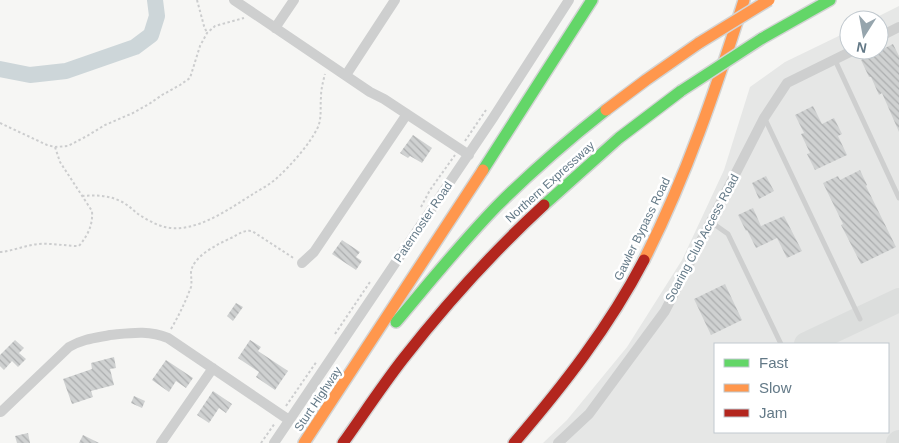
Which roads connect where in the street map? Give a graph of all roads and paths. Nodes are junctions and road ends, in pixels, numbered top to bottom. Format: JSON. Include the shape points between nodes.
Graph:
{"nodes":[{"id":1,"x":197,"y":0,"type":"edge"},
{"id":2,"x":234,"y":0,"type":"edge"},
{"id":3,"x":294,"y":0,"type":"edge"},
{"id":4,"x":395,"y":0,"type":"edge"},
{"id":5,"x":570,"y":0,"type":"edge"},
{"id":6,"x":592,"y":0,"type":"edge"},
{"id":7,"x":744,"y":0,"type":"edge"},
{"id":8,"x":768,"y":0,"type":"edge"},
{"id":9,"x":830,"y":0,"type":"edge"},
{"id":10,"x":252,"y":12,"type":"junction"},
{"id":11,"x":275,"y":28,"type":"junction"},
{"id":12,"x":207,"y":32,"type":"junction"},
{"id":13,"x":839,"y":58,"type":"edge"},
{"id":14,"x":835,"y":60,"type":"junction"},
{"id":15,"x":326,"y":74,"type":"dead end"},
{"id":16,"x":346,"y":75,"type":"junction"},
{"id":17,"x":487,"y":108,"type":"dead end"},
{"id":18,"x":407,"y":114,"type":"junction"},
{"id":19,"x":764,"y":118,"type":"junction"},
{"id":20,"x":0,"y":123,"type":"edge"},
{"id":21,"x":54,"y":147,"type":"junction"},
{"id":22,"x":459,"y":149,"type":"junction"},
{"id":23,"x":468,"y":155,"type":"junction"},
{"id":24,"x":82,"y":196,"type":"junction"},
{"id":25,"x":899,"y":198,"type":"edge"},
{"id":26,"x":419,"y":211,"type":"dead end"},
{"id":27,"x":712,"y":222,"type":"junction"},
{"id":28,"x":0,"y":252,"type":"edge"},
{"id":29,"x":302,"y":263,"type":"joint"},
{"id":30,"x":372,"y":279,"type":"dead end"},
{"id":31,"x":860,"y":319,"type":"dead end"},
{"id":32,"x":336,"y":333,"type":"dead end"},
{"id":33,"x":168,"y":338,"type":"junction"},
{"id":34,"x":781,"y":343,"type":"edge"},
{"id":35,"x":320,"y":358,"type":"dead end"},
{"id":36,"x":213,"y":368,"type":"junction"},
{"id":37,"x":354,"y":370,"type":"junction"},
{"id":38,"x":1,"y":412,"type":"edge"},
{"id":39,"x":285,"y":417,"type":"junction"},
{"id":40,"x":161,"y":443,"type":"edge"},
{"id":41,"x":261,"y":443,"type":"edge"},
{"id":42,"x":274,"y":443,"type":"edge"},
{"id":43,"x":304,"y":443,"type":"edge"},
{"id":44,"x":343,"y":443,"type":"edge"},
{"id":45,"x":514,"y":443,"type":"edge"},
{"id":46,"x":558,"y":443,"type":"edge"}],
"edges":[{"from":1,"to":12,"type":"path"},
{"from":2,"to":10,"type":"street"},
{"from":3,"to":11,"type":"street"},
{"from":4,"to":16,"type":"street"},
{"from":5,"to":23,"type":"street","name":"Paternoster Road"},
{"from":6,"to":37,"type":"highway"},
{"from":7,"to":45,"type":"highway","name":"Gawler Bypass Road","via":[[691,156],[641,266],[571,375]]},
{"from":8,"to":37,"type":"highway","name":"Northern Expressway","bridge":true,"via":[[662,68],[559,149],[454,253]]},
{"from":9,"to":44,"type":"highway","name":"Northern Expressway","bridge":true,"via":[[761,39],[681,91],[577,175],[462,287],[402,360]]},
{"from":10,"to":11,"type":"street"},
{"from":10,"to":12,"type":"path","via":[[245,18],[215,26]]},
{"from":11,"to":16,"type":"street"},
{"from":12,"to":21,"type":"path","via":[[190,78],[133,113],[68,146]]},
{"from":13,"to":14,"type":"street","name":"Soaring Club Access Road"},
{"from":14,"to":19,"type":"street","name":"Soaring Club Access Road","via":[[788,83]]},
{"from":14,"to":25,"type":"lane"},
{"from":15,"to":24,"type":"path","via":[[320,121],[299,155],[277,179],[205,222],[168,228],[139,214],[120,200],[108,196]]},
{"from":16,"to":18,"type":"street"},
{"from":17,"to":22,"type":"path"},
{"from":18,"to":22,"type":"street"},
{"from":18,"to":29,"type":"street","via":[[314,252]]},
{"from":19,"to":27,"type":"street","name":"Soaring Club Access Road"},
{"from":19,"to":31,"type":"lane"},
{"from":20,"to":21,"type":"path"},
{"from":21,"to":24,"type":"path"},
{"from":22,"to":23,"type":"street"},
{"from":22,"to":26,"type":"path"},
{"from":23,"to":39,"type":"street","name":"Paternoster Road"},
{"from":24,"to":28,"type":"path","via":[[92,211],[93,220],[79,246],[39,244]]},
{"from":27,"to":34,"type":"lane","via":[[728,234]]},
{"from":27,"to":46,"type":"street","name":"Soaring Club Access Road","via":[[664,311],[588,414]]},
{"from":29,"to":33,"type":"path","via":[[252,232],[239,233],[213,247],[193,266],[191,286]]},
{"from":30,"to":32,"type":"path"},
{"from":33,"to":36,"type":"street"},
{"from":33,"to":38,"type":"street","via":[[136,332],[79,342],[69,347]]},
{"from":35,"to":39,"type":"path"},
{"from":36,"to":39,"type":"street"},
{"from":36,"to":40,"type":"street"},
{"from":37,"to":43,"type":"highway","name":"Sturt Highway"},
{"from":39,"to":41,"type":"path"},
{"from":39,"to":42,"type":"street","name":"Paternoster Road"}]}
